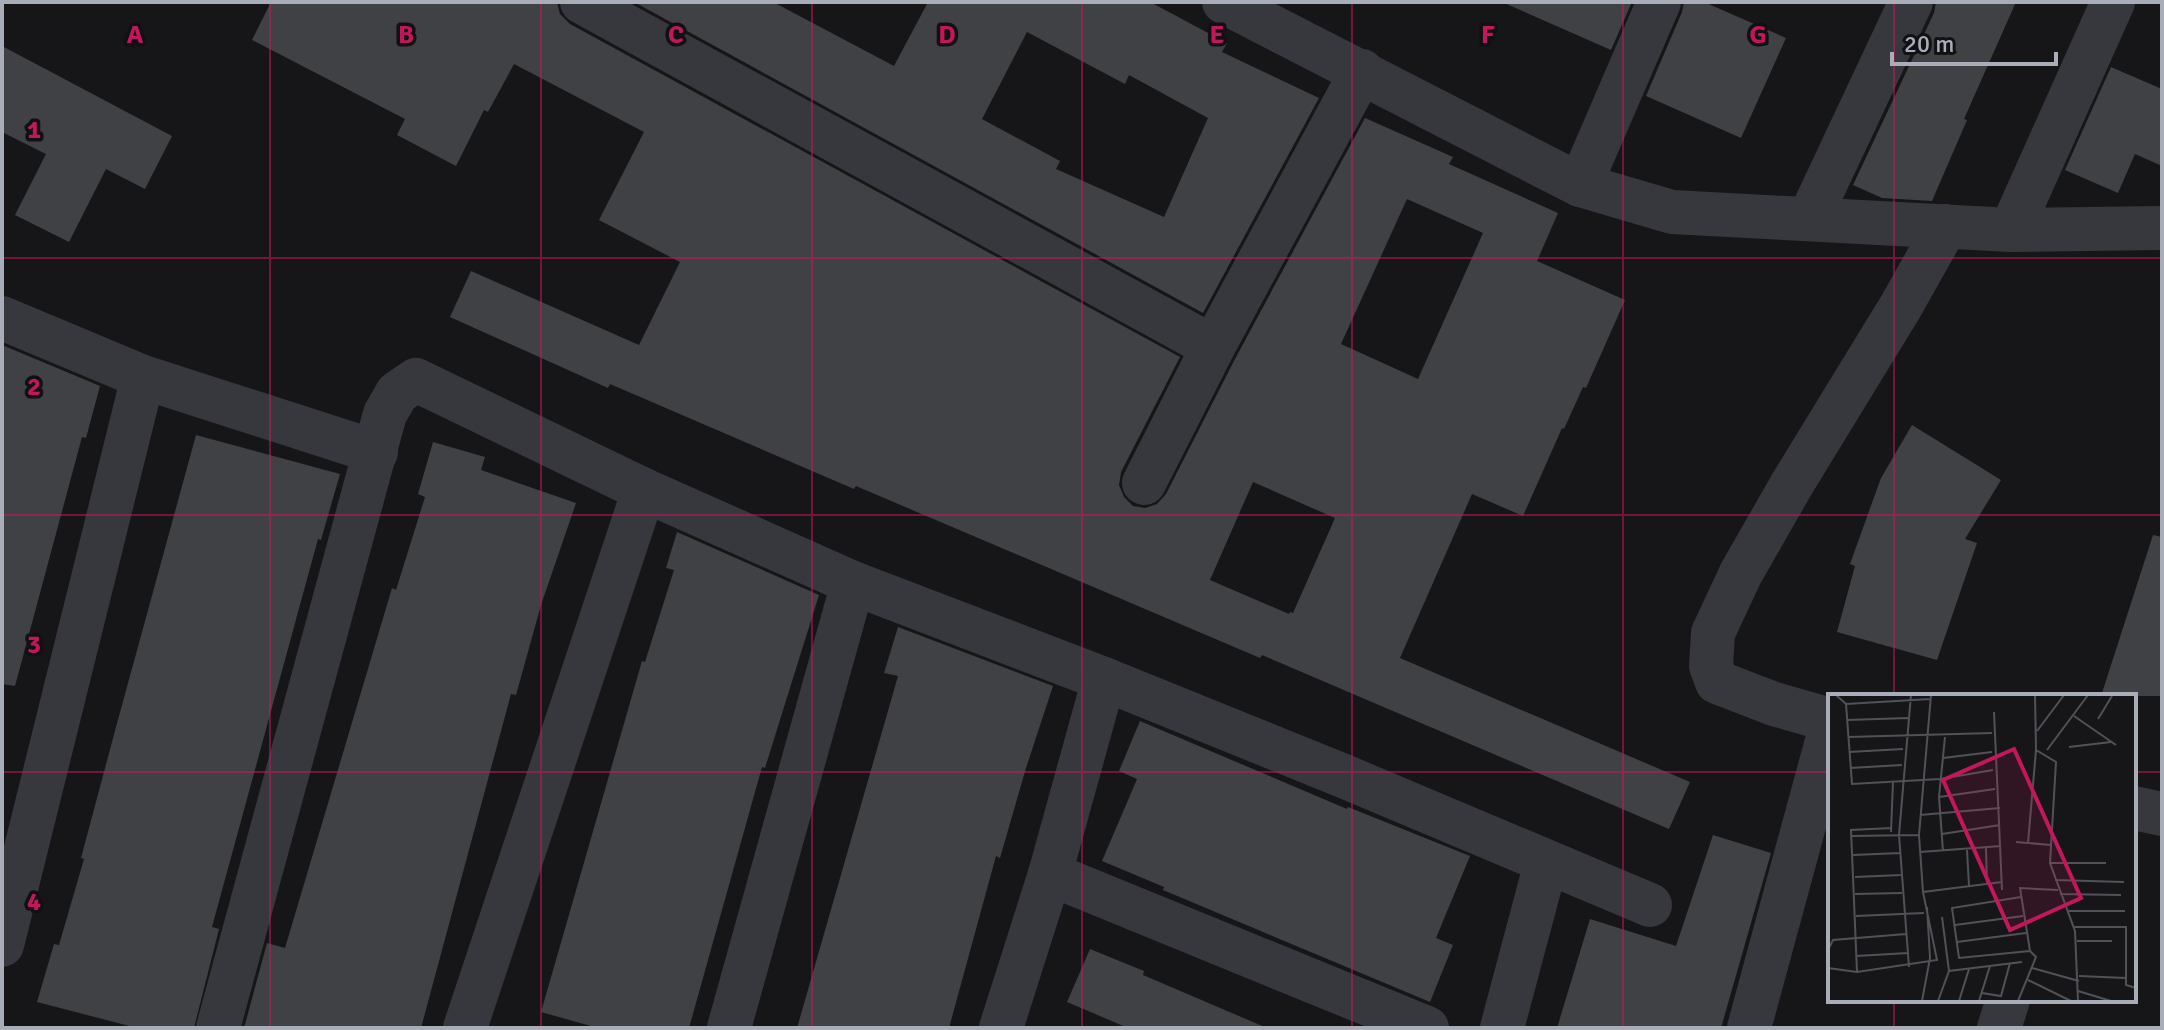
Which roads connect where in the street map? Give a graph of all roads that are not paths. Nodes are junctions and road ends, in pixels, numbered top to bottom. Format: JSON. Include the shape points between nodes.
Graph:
{"nodes":[{"id":1,"x":582,"y":2,"type":"edge"},
{"id":2,"x":1224,"y":2,"type":"edge"},
{"id":3,"x":1659,"y":2,"type":"edge"},
{"id":4,"x":1911,"y":2,"type":"edge"},
{"id":5,"x":2113,"y":2,"type":"edge"},
{"id":6,"x":1362,"y":71,"type":"junction"},
{"id":7,"x":1580,"y":185,"type":"junction"},
{"id":8,"x":1809,"y":219,"type":"junction"},
{"id":9,"x":1946,"y":226,"type":"junction"},
{"id":10,"x":2162,"y":228,"type":"edge"},
{"id":11,"x":2011,"y":230,"type":"junction"},
{"id":12,"x":2,"y":318,"type":"edge"},
{"id":13,"x":1213,"y":347,"type":"junction"},
{"id":14,"x":143,"y":377,"type":"junction"},
{"id":15,"x":376,"y":452,"type":"junction"},
{"id":16,"x":1144,"y":483,"type":"dead end"},
{"id":17,"x":644,"y":490,"type":"junction"},
{"id":18,"x":853,"y":583,"type":"junction"},
{"id":19,"x":1104,"y":679,"type":"junction"},
{"id":20,"x":1828,"y":719,"type":"edge"},
{"id":21,"x":1828,"y":737,"type":"edge"},
{"id":22,"x":2136,"y":808,"type":"edge"},
{"id":23,"x":2162,"y":814,"type":"edge"},
{"id":24,"x":1546,"y":863,"type":"junction"},
{"id":25,"x":1050,"y":874,"type":"junction"},
{"id":26,"x":1650,"y":905,"type":"dead end"},
{"id":27,"x":2,"y":945,"type":"edge"},
{"id":28,"x":2007,"y":1002,"type":"edge"},
{"id":29,"x":218,"y":1028,"type":"edge"},
{"id":30,"x":465,"y":1028,"type":"edge"},
{"id":31,"x":729,"y":1028,"type":"edge"},
{"id":32,"x":1001,"y":1028,"type":"edge"},
{"id":33,"x":1427,"y":1028,"type":"edge"},
{"id":34,"x":1502,"y":1028,"type":"edge"},
{"id":35,"x":1749,"y":1028,"type":"edge"},
{"id":36,"x":1999,"y":1028,"type":"edge"}],
"edges":[{"from":1,"to":13,"type":"street"},
{"from":2,"to":6,"type":"street"},
{"from":3,"to":7,"type":"street"},
{"from":4,"to":8,"type":"street"},
{"from":5,"to":11,"type":"street"},
{"from":6,"to":7,"type":"street"},
{"from":6,"to":13,"type":"street"},
{"from":7,"to":8,"type":"street","via":[[1672,212]]},
{"from":8,"to":9,"type":"street"},
{"from":9,"to":11,"type":"street"},
{"from":9,"to":20,"type":"street","via":[[1741,573],[1713,633],[1711,666],[1717,682]]},
{"from":10,"to":11,"type":"street"},
{"from":12,"to":14,"type":"street"},
{"from":13,"to":16,"type":"street"},
{"from":14,"to":15,"type":"street"},
{"from":14,"to":27,"type":"street"},
{"from":15,"to":17,"type":"street","via":[[385,414],[397,393],[416,380]]},
{"from":15,"to":29,"type":"street"},
{"from":17,"to":18,"type":"street"},
{"from":17,"to":30,"type":"street"},
{"from":18,"to":19,"type":"street"},
{"from":18,"to":31,"type":"street"},
{"from":19,"to":24,"type":"street"},
{"from":19,"to":25,"type":"street"},
{"from":21,"to":35,"type":"street"},
{"from":22,"to":23,"type":"street"},
{"from":24,"to":26,"type":"street"},
{"from":24,"to":34,"type":"street"},
{"from":25,"to":32,"type":"street"},
{"from":25,"to":33,"type":"street"},
{"from":28,"to":36,"type":"street"}]}
